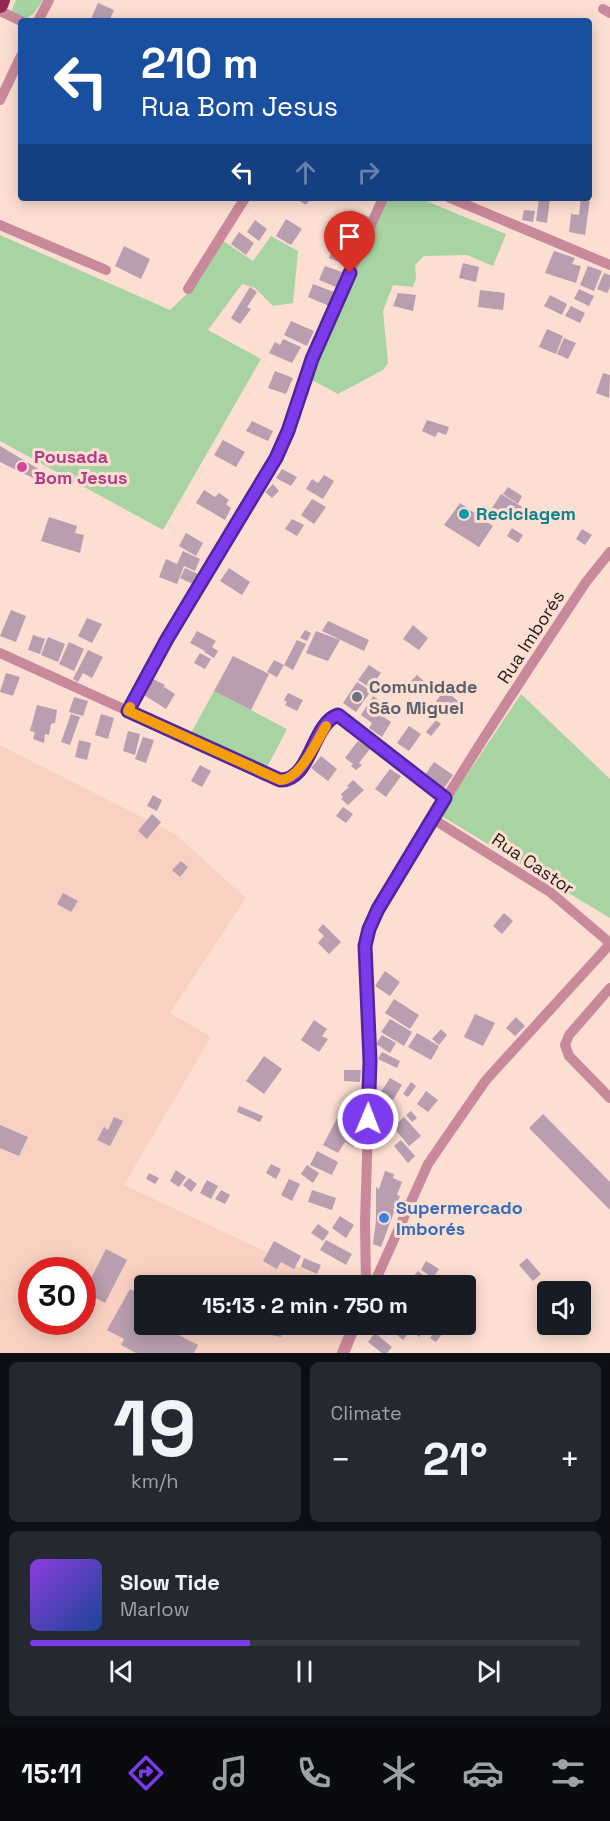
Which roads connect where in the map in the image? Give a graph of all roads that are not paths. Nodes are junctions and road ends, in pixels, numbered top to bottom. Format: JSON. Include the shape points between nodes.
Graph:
{"nodes":[{"id":1,"x":2,"y":0,"type":"edge"},
{"id":2,"x":48,"y":0,"type":"edge"},
{"id":3,"x":0,"y":5,"type":"edge"},
{"id":4,"x":0,"y":11,"type":"edge"},
{"id":5,"x":39,"y":18,"type":"edge"},
{"id":6,"x":18,"y":20,"type":"edge"},
{"id":7,"x":18,"y":62,"type":"edge"},
{"id":8,"x":0,"y":100,"type":"edge"},
{"id":9,"x":243,"y":201,"type":"edge"},
{"id":10,"x":382,"y":201,"type":"edge"},
{"id":11,"x":457,"y":201,"type":"edge"},
{"id":12,"x":0,"y":225,"type":"edge"},
{"id":13,"x":610,"y":265,"type":"edge"},
{"id":14,"x":105,"y":270,"type":"dead end"},
{"id":15,"x":188,"y":289,"type":"dead end"},
{"id":16,"x":610,"y":552,"type":"edge"},
{"id":17,"x":0,"y":653,"type":"edge"},
{"id":18,"x":128,"y":711,"type":"junction"},
{"id":19,"x":445,"y":798,"type":"junction"},
{"id":20,"x":433,"y":819,"type":"junction"},
{"id":21,"x":610,"y":943,"type":"edge"},
{"id":22,"x":610,"y":988,"type":"edge"},
{"id":23,"x":610,"y":1098,"type":"edge"},
{"id":24,"x":366,"y":1275,"type":"edge"},
{"id":25,"x":378,"y":1275,"type":"edge"},
{"id":26,"x":351,"y":1335,"type":"edge"},
{"id":27,"x":343,"y":1353,"type":"edge"}],
"edges":[{"from":1,"to":3,"type":"highway"},
{"from":2,"to":5,"type":"street"},
{"from":4,"to":6,"type":"street"},
{"from":7,"to":8,"type":"street"},
{"from":9,"to":15,"type":"street"},
{"from":10,"to":18,"type":"street","via":[[322,335],[276,458]]},
{"from":11,"to":13,"type":"street"},
{"from":12,"to":14,"type":"street"},
{"from":16,"to":19,"type":"street","name":"Rua Imborés","via":[[586,582]]},
{"from":17,"to":18,"type":"street"},
{"from":18,"to":19,"type":"street","via":[[280,780],[298,771],[328,722],[338,715]]},
{"from":19,"to":20,"type":"street","name":"Rua Imborés"},
{"from":20,"to":21,"type":"street","name":"Rua Castor","via":[[550,892]]},
{"from":20,"to":24,"type":"street","name":"Rua Imborés","via":[[378,909],[365,946],[370,1061]]},
{"from":21,"to":25,"type":"street","via":[[486,1080],[428,1164]]},
{"from":22,"to":23,"type":"street","via":[[566,1041],[569,1056]]},
{"from":26,"to":27,"type":"street"}]}
